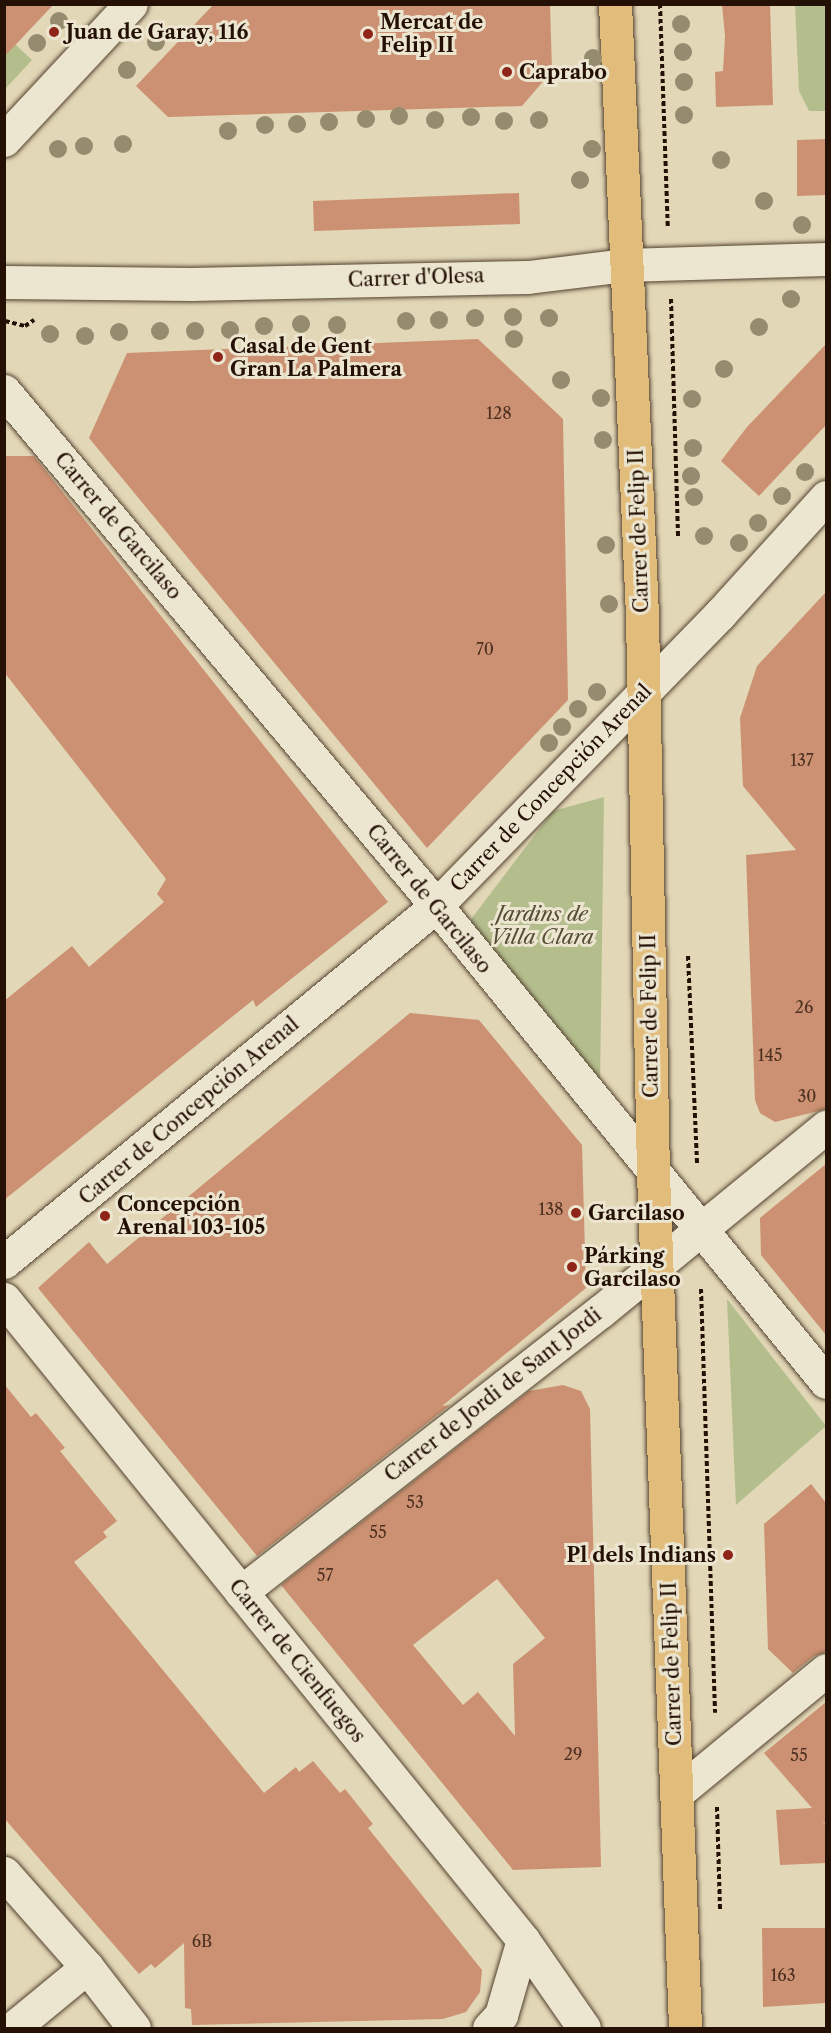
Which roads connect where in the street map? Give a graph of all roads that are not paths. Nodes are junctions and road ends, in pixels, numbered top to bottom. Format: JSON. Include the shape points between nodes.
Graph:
{"nodes":[{"id":1,"x":131,"y":4,"type":"edge"},
{"id":2,"x":615,"y":4,"type":"edge"},
{"id":3,"x":4,"y":140,"type":"edge"},
{"id":4,"x":826,"y":258,"type":"edge"},
{"id":5,"x":624,"y":265,"type":"junction"},
{"id":6,"x":4,"y":282,"type":"edge"},
{"id":7,"x":4,"y":391,"type":"edge"},
{"id":8,"x":826,"y":497,"type":"edge"},
{"id":9,"x":643,"y":693,"type":"junction"},
{"id":10,"x":436,"y":906,"type":"junction"},
{"id":11,"x":826,"y":1127,"type":"edge"},
{"id":12,"x":653,"y":1174,"type":"junction"},
{"id":13,"x":699,"y":1230,"type":"junction"},
{"id":14,"x":4,"y":1262,"type":"edge"},
{"id":15,"x":656,"y":1266,"type":"junction"},
{"id":16,"x":4,"y":1299,"type":"edge"},
{"id":17,"x":826,"y":1382,"type":"edge"},
{"id":18,"x":242,"y":1592,"type":"junction"},
{"id":19,"x":826,"y":1671,"type":"edge"},
{"id":20,"x":677,"y":1793,"type":"junction"},
{"id":21,"x":8,"y":1883,"type":"edge"},
{"id":22,"x":523,"y":1940,"type":"junction"},
{"id":23,"x":87,"y":1967,"type":"junction"},
{"id":24,"x":13,"y":2028,"type":"edge"},
{"id":25,"x":134,"y":2028,"type":"edge"},
{"id":26,"x":489,"y":2028,"type":"edge"},
{"id":27,"x":584,"y":2028,"type":"edge"},
{"id":28,"x":686,"y":2028,"type":"edge"}],
"edges":[{"from":1,"to":3,"type":"street"},
{"from":2,"to":5,"type":"main road","name":"Carrer de Felip II"},
{"from":4,"to":5,"type":"street","name":"Carrer d'Olesa"},
{"from":5,"to":6,"type":"street","name":"Carrer d'Olesa","via":[[528,277],[191,284]]},
{"from":5,"to":9,"type":"main road","name":"Carrer de Felip II","via":[[631,332]]},
{"from":7,"to":10,"type":"street","name":"Carrer de Garcilaso"},
{"from":8,"to":9,"type":"street","name":"Carrer de Concepción Arenal"},
{"from":9,"to":10,"type":"street","name":"Carrer de Concepción Arenal"},
{"from":9,"to":12,"type":"main road","name":"Carrer de Felip II"},
{"from":10,"to":12,"type":"street","name":"Carrer de Garcilaso"},
{"from":10,"to":14,"type":"street","name":"Carrer de Concepción Arenal"},
{"from":11,"to":13,"type":"street","name":"Carrer de Jordi de Sant Jordi"},
{"from":12,"to":13,"type":"street","name":"Carrer de Garcilaso"},
{"from":12,"to":15,"type":"main road","name":"Carrer de Felip II"},
{"from":13,"to":15,"type":"street","name":"Carrer de Jordi de Sant Jordi"},
{"from":13,"to":17,"type":"street","name":"Carrer de Garcilaso"},
{"from":15,"to":18,"type":"street","name":"Carrer de Jordi de Sant Jordi"},
{"from":15,"to":20,"type":"main road","name":"Carrer de Felip II"},
{"from":16,"to":18,"type":"street","name":"Carrer de Cienfuegos"},
{"from":18,"to":22,"type":"street","name":"Carrer de Cienfuegos"},
{"from":19,"to":20,"type":"street"},
{"from":20,"to":28,"type":"main road","name":"Carrer de Felip II"},
{"from":21,"to":23,"type":"street"},
{"from":22,"to":26,"type":"street","via":[[501,2015]]},
{"from":22,"to":27,"type":"street","name":"Carrer de Cienfuegos"},
{"from":23,"to":24,"type":"street"},
{"from":23,"to":25,"type":"street"}]}
